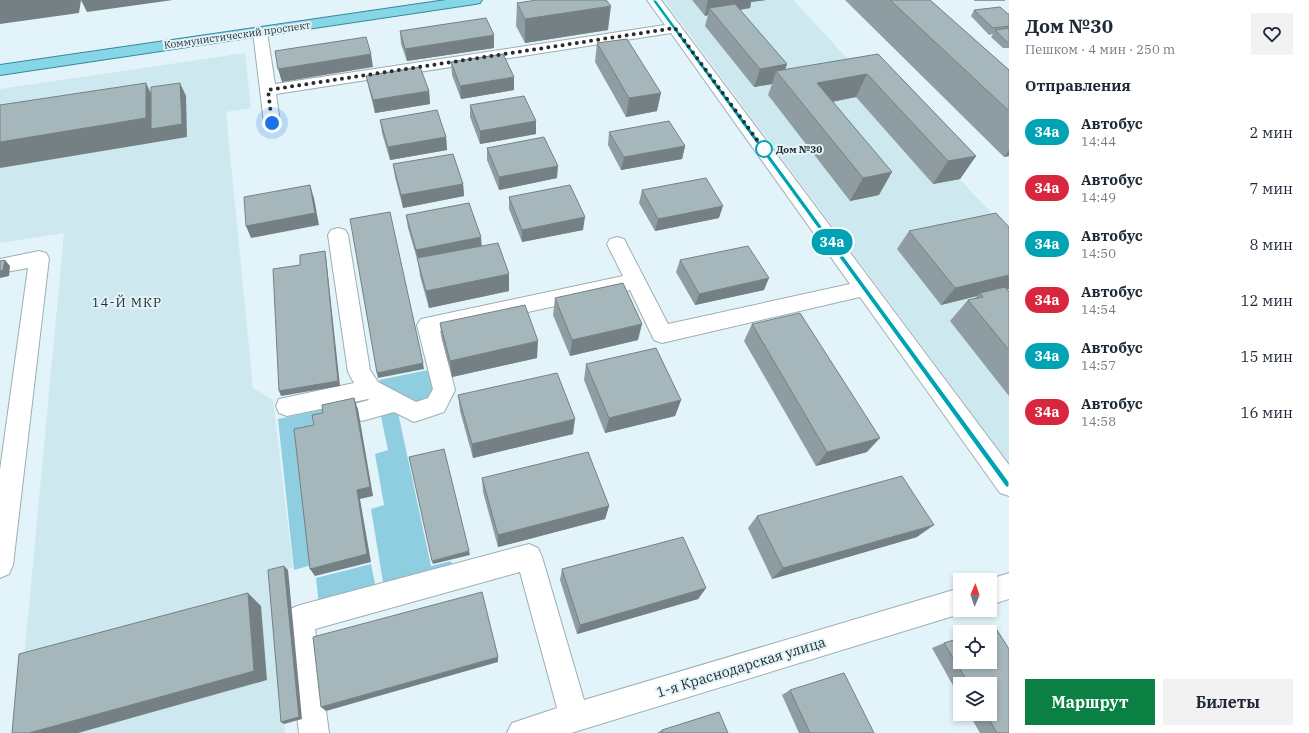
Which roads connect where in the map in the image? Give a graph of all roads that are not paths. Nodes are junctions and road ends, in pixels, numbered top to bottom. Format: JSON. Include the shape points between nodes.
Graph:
{"nodes":[{"id":1,"x":475,"y":0,"type":"edge"},
{"id":2,"x":654,"y":0,"type":"edge"},
{"id":3,"x":675,"y":28,"type":"junction"},
{"id":4,"x":260,"y":32,"type":"junction"},
{"id":5,"x":0,"y":70,"type":"edge"},
{"id":6,"x":268,"y":90,"type":"junction"},
{"id":7,"x":272,"y":123,"type":"dead end"},
{"id":8,"x":338,"y":235,"type":"dead end"},
{"id":9,"x":617,"y":244,"type":"dead end"},
{"id":10,"x":0,"y":266,"type":"edge"},
{"id":11,"x":636,"y":281,"type":"junction"},
{"id":12,"x":866,"y":288,"type":"junction"},
{"id":13,"x":370,"y":389,"type":"junction"},
{"id":14,"x":392,"y":400,"type":"junction"},
{"id":15,"x":287,"y":406,"type":"dead end"},
{"id":16,"x":362,"y":411,"type":"dead end"},
{"id":17,"x":8,"y":436,"type":"edge"},
{"id":18,"x":1009,"y":484,"type":"edge"},
{"id":19,"x":1,"y":557,"type":"edge"},
{"id":20,"x":1009,"y":586,"type":"edge"},
{"id":21,"x":997,"y":590,"type":"edge"},
{"id":22,"x":953,"y":603,"type":"edge"},
{"id":23,"x":574,"y":717,"type":"junction"},
{"id":24,"x":314,"y":733,"type":"edge"},
{"id":25,"x":522,"y":733,"type":"edge"}],
"edges":[{"from":1,"to":4,"type":"main road","name":"Коммунистический проспект"},
{"from":2,"to":3,"type":"street"},
{"from":3,"to":6,"type":"street"},
{"from":3,"to":12,"type":"street"},
{"from":4,"to":5,"type":"main road","name":"Коммунистический проспект"},
{"from":4,"to":6,"type":"street"},
{"from":6,"to":7,"type":"street"},
{"from":8,"to":13,"type":"street","via":[[359,372]]},
{"from":9,"to":11,"type":"street"},
{"from":10,"to":17,"type":"street","via":[[39,258]]},
{"from":11,"to":12,"type":"street","via":[[662,334]]},
{"from":11,"to":14,"type":"street","via":[[428,325],[444,390],[436,405],[414,412]]},
{"from":12,"to":18,"type":"street"},
{"from":13,"to":14,"type":"street"},
{"from":13,"to":15,"type":"street"},
{"from":14,"to":16,"type":"street","via":[[386,406]]},
{"from":17,"to":19,"type":"street"},
{"from":20,"to":21,"type":"street"},
{"from":22,"to":23,"type":"street","name":"1-я Краснодарская улица"},
{"from":23,"to":24,"type":"street","via":[[529,557],[300,619]]},
{"from":23,"to":25,"type":"street","name":"1-я Краснодарская улица"}]}
